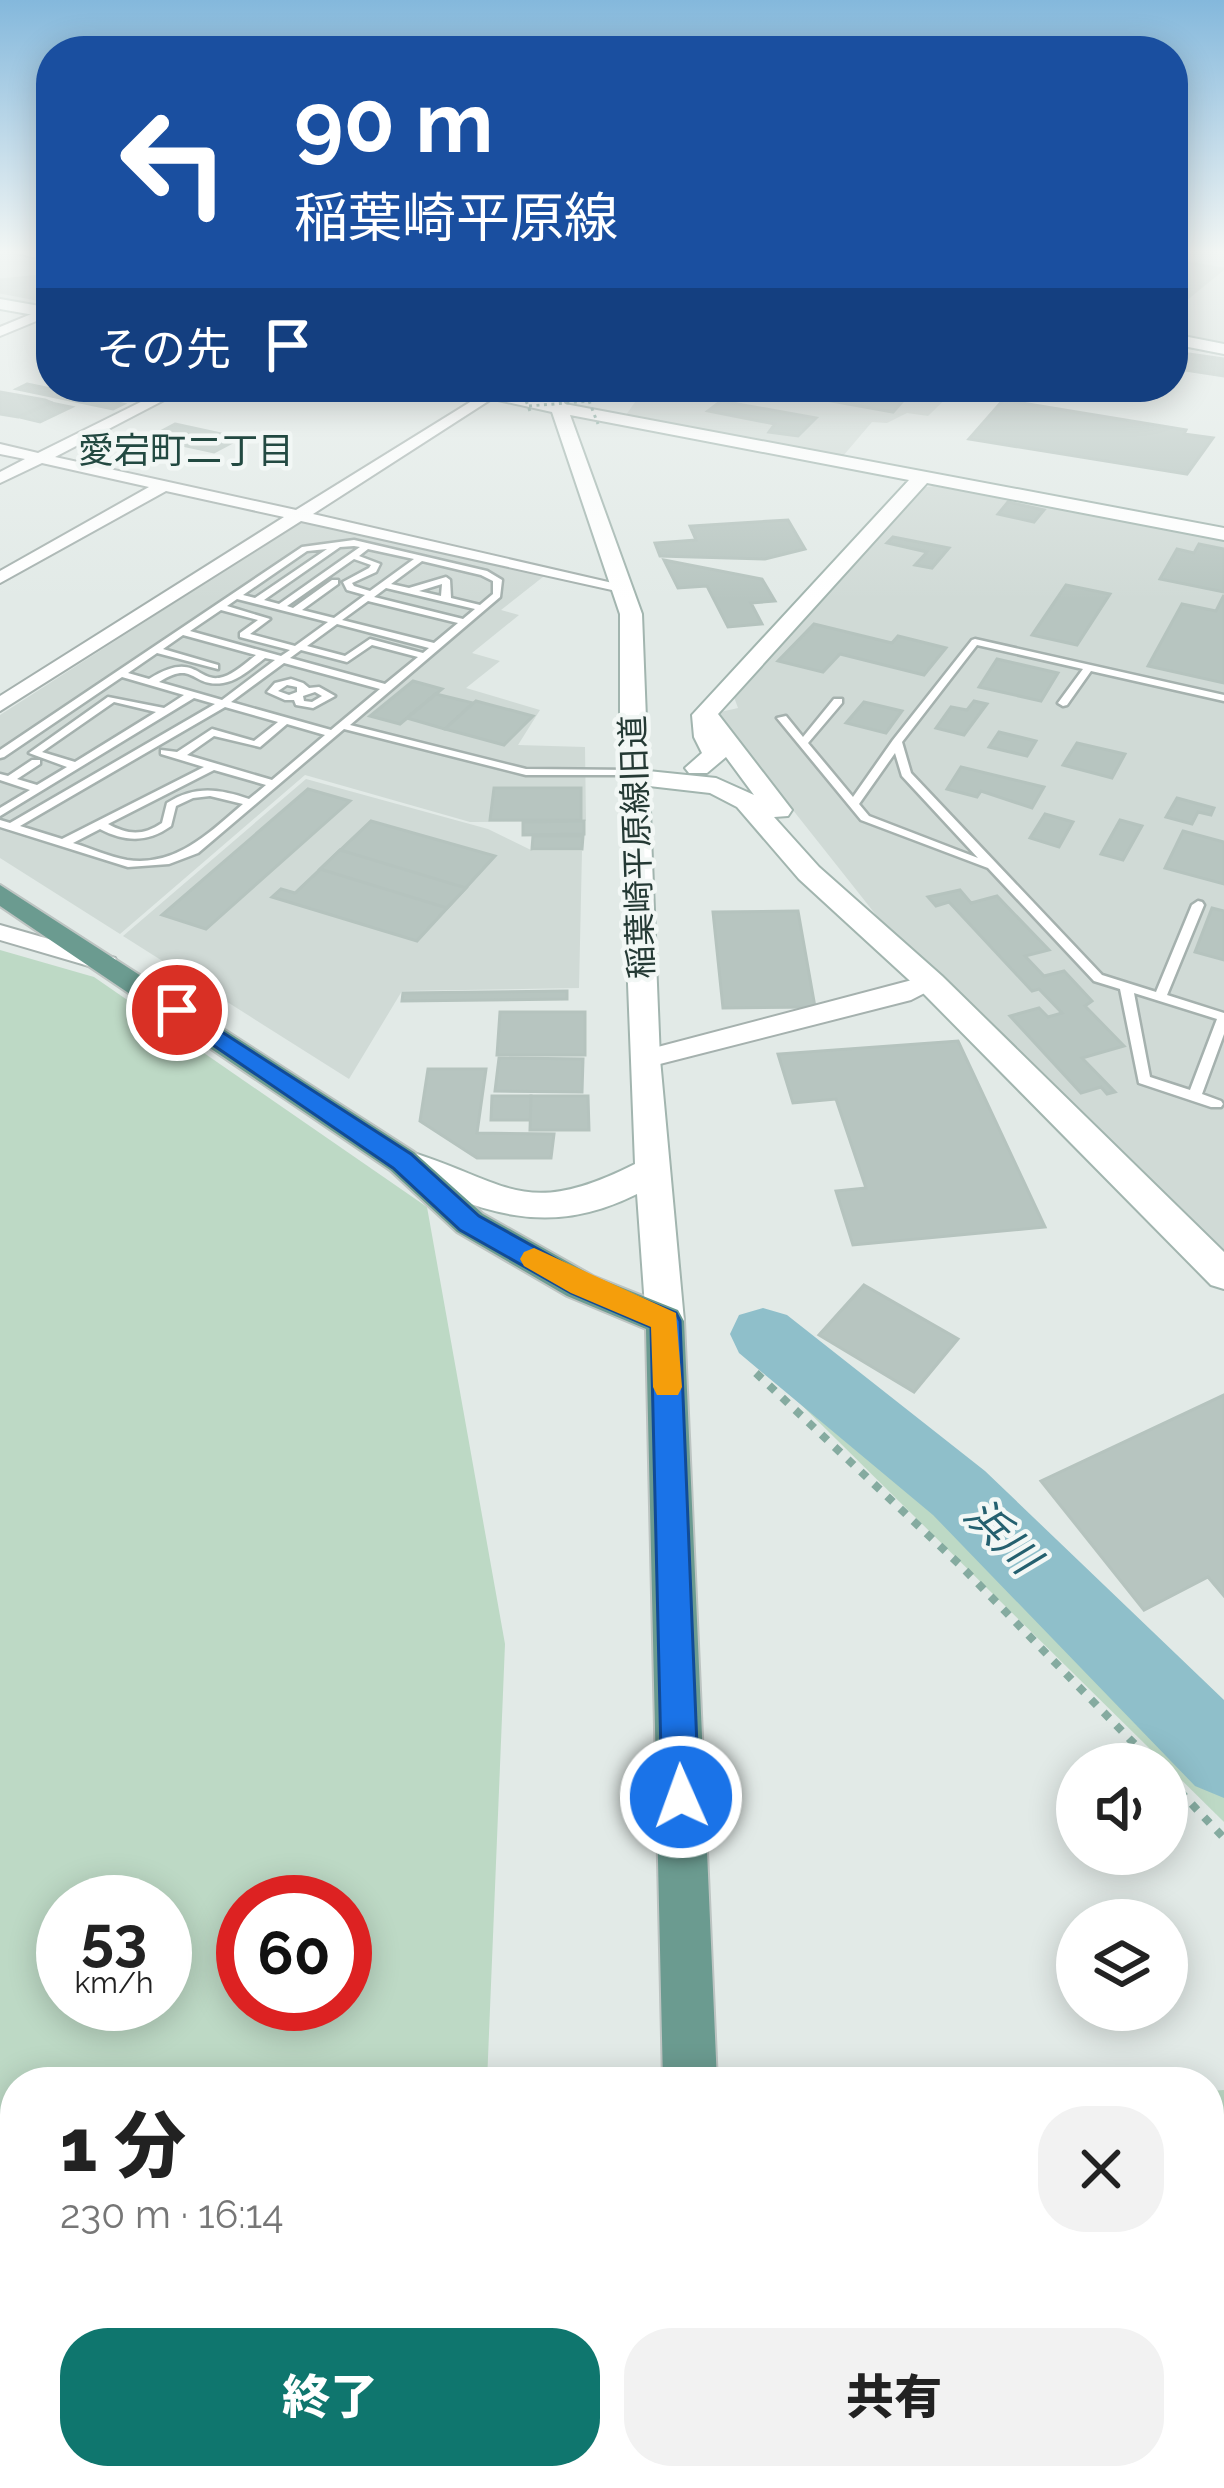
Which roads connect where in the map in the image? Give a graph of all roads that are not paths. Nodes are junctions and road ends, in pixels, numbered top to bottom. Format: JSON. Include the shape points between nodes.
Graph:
{"nodes":[{"id":1,"x":152,"y":402,"type":"edge"},
{"id":2,"x":477,"y":402,"type":"edge"},
{"id":3,"x":546,"y":402,"type":"edge"},
{"id":4,"x":555,"y":402,"type":"edge"},
{"id":5,"x":0,"y":449,"type":"edge"},
{"id":6,"x":38,"y":458,"type":"junction"},
{"id":7,"x":0,"y":478,"type":"edge"},
{"id":8,"x":922,"y":478,"type":"junction"},
{"id":9,"x":163,"y":486,"type":"junction"},
{"id":10,"x":298,"y":516,"type":"junction"},
{"id":11,"x":1224,"y":534,"type":"edge"},
{"id":12,"x":341,"y":542,"type":"junction"},
{"id":13,"x":367,"y":546,"type":"junction"},
{"id":14,"x":352,"y":556,"type":"junction"},
{"id":15,"x":421,"y":558,"type":"junction"},
{"id":16,"x":0,"y":578,"type":"edge"},
{"id":17,"x":335,"y":582,"type":"dead end"},
{"id":18,"x":384,"y":585,"type":"junction"},
{"id":19,"x":621,"y":586,"type":"junction"},
{"id":20,"x":409,"y":591,"type":"junction"},
{"id":21,"x":318,"y":594,"type":"junction"},
{"id":22,"x":237,"y":596,"type":"junction"},
{"id":23,"x":369,"y":596,"type":"junction"},
{"id":24,"x":332,"y":598,"type":"dead end"},
{"id":25,"x":446,"y":600,"type":"junction"},
{"id":26,"x":257,"y":601,"type":"junction"},
{"id":27,"x":220,"y":607,"type":"junction"},
{"id":28,"x":280,"y":607,"type":"junction"},
{"id":29,"x":482,"y":608,"type":"junction"},
{"id":30,"x":412,"y":609,"type":"junction"},
{"id":31,"x":294,"y":611,"type":"junction"},
{"id":32,"x":335,"y":622,"type":"junction"},
{"id":33,"x":396,"y":622,"type":"dead end"},
{"id":34,"x":466,"y":622,"type":"junction"},
{"id":35,"x":182,"y":632,"type":"junction"},
{"id":36,"x":437,"y":647,"type":"junction"},
{"id":37,"x":299,"y":648,"type":"junction"},
{"id":38,"x":156,"y":650,"type":"junction"},
{"id":39,"x":203,"y":650,"type":"dead end"},
{"id":40,"x":263,"y":655,"type":"junction"},
{"id":41,"x":425,"y":656,"type":"junction"},
{"id":42,"x":190,"y":659,"type":"junction"},
{"id":43,"x":282,"y":660,"type":"junction"},
{"id":44,"x":215,"y":667,"type":"dead end"},
{"id":45,"x":1089,"y":668,"type":"junction"},
{"id":46,"x":121,"y":674,"type":"junction"},
{"id":47,"x":152,"y":683,"type":"junction"},
{"id":48,"x":388,"y":688,"type":"junction"},
{"id":49,"x":191,"y":695,"type":"junction"},
{"id":50,"x":1224,"y":698,"type":"edge"},
{"id":51,"x":130,"y":700,"type":"junction"},
{"id":52,"x":838,"y":700,"type":"dead end"},
{"id":53,"x":2,"y":701,"type":"edge"},
{"id":54,"x":1063,"y":703,"type":"dead end"},
{"id":55,"x":222,"y":704,"type":"junction"},
{"id":56,"x":165,"y":711,"type":"junction"},
{"id":57,"x":361,"y":711,"type":"junction"},
{"id":58,"x":708,"y":711,"type":"junction"},
{"id":59,"x":256,"y":714,"type":"junction"},
{"id":60,"x":782,"y":718,"type":"dead end"},
{"id":61,"x":285,"y":721,"type":"junction"},
{"id":62,"x":338,"y":730,"type":"junction"},
{"id":63,"x":804,"y":742,"type":"junction"},
{"id":64,"x":897,"y":742,"type":"junction"},
{"id":65,"x":165,"y":752,"type":"dead end"},
{"id":66,"x":2,"y":754,"type":"edge"},
{"id":67,"x":179,"y":756,"type":"junction"},
{"id":68,"x":35,"y":762,"type":"junction"},
{"id":69,"x":213,"y":766,"type":"junction"},
{"id":70,"x":698,"y":768,"type":"junction"},
{"id":71,"x":70,"y":769,"type":"junction"},
{"id":72,"x":633,"y":775,"type":"junction"},
{"id":73,"x":4,"y":779,"type":"edge"},
{"id":74,"x":274,"y":784,"type":"junction"},
{"id":75,"x":38,"y":789,"type":"junction"},
{"id":76,"x":763,"y":789,"type":"junction"},
{"id":77,"x":251,"y":803,"type":"junction"},
{"id":78,"x":854,"y":804,"type":"junction"},
{"id":79,"x":0,"y":813,"type":"edge"},
{"id":80,"x":100,"y":824,"type":"junction"},
{"id":81,"x":5,"y":825,"type":"edge"},
{"id":82,"x":63,"y":843,"type":"junction"},
{"id":83,"x":994,"y":868,"type":"junction"},
{"id":84,"x":0,"y":893,"type":"edge"},
{"id":85,"x":845,"y":905,"type":"junction"},
{"id":86,"x":1198,"y":905,"type":"dead end"},
{"id":87,"x":0,"y":932,"type":"edge"},
{"id":88,"x":106,"y":963,"type":"junction"},
{"id":89,"x":932,"y":982,"type":"junction"},
{"id":90,"x":1126,"y":987,"type":"junction"},
{"id":91,"x":1160,"y":998,"type":"junction"},
{"id":92,"x":1224,"y":1017,"type":"edge"},
{"id":93,"x":644,"y":1059,"type":"junction"},
{"id":94,"x":1194,"y":1097,"type":"junction"},
{"id":95,"x":1216,"y":1104,"type":"dead end"},
{"id":96,"x":402,"y":1161,"type":"junction"},
{"id":97,"x":654,"y":1170,"type":"junction"},
{"id":98,"x":1224,"y":1275,"type":"edge"},
{"id":99,"x":665,"y":1321,"type":"junction"},
{"id":100,"x":690,"y":2067,"type":"edge"}],
"edges":[{"from":1,"to":6,"type":"street"},
{"from":2,"to":10,"type":"street"},
{"from":3,"to":19,"type":"street","name":"稲葉崎平原線旧道"},
{"from":4,"to":8,"type":"street"},
{"from":5,"to":6,"type":"street"},
{"from":6,"to":7,"type":"street"},
{"from":6,"to":9,"type":"street"},
{"from":8,"to":11,"type":"street"},
{"from":8,"to":58,"type":"street"},
{"from":9,"to":10,"type":"street"},
{"from":9,"to":16,"type":"street"},
{"from":10,"to":19,"type":"street"},
{"from":10,"to":53,"type":"street"},
{"from":12,"to":13,"type":"lane"},
{"from":12,"to":22,"type":"lane","via":[[305,549]]},
{"from":12,"to":26,"type":"lane"},
{"from":13,"to":14,"type":"lane"},
{"from":13,"to":15,"type":"lane"},
{"from":14,"to":23,"type":"lane","via":[[376,564],[347,582]]},
{"from":14,"to":28,"type":"lane"},
{"from":15,"to":18,"type":"lane"},
{"from":15,"to":29,"type":"lane","via":[[497,580],[497,595]]},
{"from":17,"to":21,"type":"lane"},
{"from":18,"to":20,"type":"lane"},
{"from":18,"to":23,"type":"lane"},
{"from":19,"to":72,"type":"street","name":"稲葉崎平原線旧道","via":[[631,614]]},
{"from":20,"to":25,"type":"lane"},
{"from":20,"to":25,"type":"lane","via":[[446,580]]},
{"from":21,"to":24,"type":"lane"},
{"from":21,"to":31,"type":"lane"},
{"from":22,"to":26,"type":"lane"},
{"from":22,"to":27,"type":"lane"},
{"from":23,"to":30,"type":"lane"},
{"from":23,"to":32,"type":"lane"},
{"from":25,"to":29,"type":"lane"},
{"from":26,"to":28,"type":"lane"},
{"from":27,"to":35,"type":"lane"},
{"from":27,"to":37,"type":"lane","via":[[265,619],[243,635]]},
{"from":28,"to":31,"type":"lane"},
{"from":29,"to":34,"type":"lane"},
{"from":30,"to":33,"type":"lane"},
{"from":30,"to":34,"type":"lane"},
{"from":31,"to":32,"type":"lane"},
{"from":32,"to":36,"type":"lane"},
{"from":32,"to":37,"type":"lane"},
{"from":34,"to":36,"type":"lane"},
{"from":35,"to":38,"type":"lane"},
{"from":35,"to":40,"type":"lane"},
{"from":36,"to":41,"type":"lane"},
{"from":37,"to":41,"type":"lane","via":[[347,659],[370,642]]},
{"from":37,"to":43,"type":"lane"},
{"from":38,"to":42,"type":"lane"},
{"from":38,"to":46,"type":"lane"},
{"from":39,"to":42,"type":"lane"},
{"from":40,"to":43,"type":"lane"},
{"from":40,"to":47,"type":"lane","via":[[227,680],[209,681],[183,667]]},
{"from":41,"to":48,"type":"lane"},
{"from":42,"to":44,"type":"lane"},
{"from":43,"to":48,"type":"lane"},
{"from":43,"to":55,"type":"lane"},
{"from":45,"to":50,"type":"lane"},
{"from":45,"to":54,"type":"lane"},
{"from":45,"to":64,"type":"lane","via":[[976,642]]},
{"from":46,"to":47,"type":"lane"},
{"from":46,"to":66,"type":"lane"},
{"from":47,"to":49,"type":"lane"},
{"from":47,"to":51,"type":"lane"},
{"from":48,"to":57,"type":"lane"},
{"from":49,"to":55,"type":"lane"},
{"from":49,"to":56,"type":"lane"},
{"from":51,"to":56,"type":"lane"},
{"from":51,"to":71,"type":"lane","via":[[112,699],[34,753]]},
{"from":52,"to":63,"type":"lane"},
{"from":55,"to":59,"type":"lane"},
{"from":55,"to":81,"type":"lane"},
{"from":56,"to":71,"type":"lane"},
{"from":57,"to":59,"type":"lane","via":[[304,704],[300,694]]},
{"from":57,"to":62,"type":"lane"},
{"from":58,"to":70,"type":"street","via":[[701,721],[715,755]]},
{"from":58,"to":76,"type":"street"},
{"from":59,"to":61,"type":"lane"},
{"from":60,"to":63,"type":"lane"},
{"from":61,"to":62,"type":"lane"},
{"from":61,"to":67,"type":"lane","via":[[256,745],[212,732]]},
{"from":62,"to":72,"type":"lane","via":[[526,772]]},
{"from":62,"to":74,"type":"lane"},
{"from":63,"to":78,"type":"lane"},
{"from":64,"to":78,"type":"lane"},
{"from":64,"to":83,"type":"lane","via":[[907,774]]},
{"from":65,"to":67,"type":"lane"},
{"from":66,"to":68,"type":"lane"},
{"from":67,"to":69,"type":"lane"},
{"from":68,"to":71,"type":"lane"},
{"from":68,"to":73,"type":"lane"},
{"from":69,"to":74,"type":"lane"},
{"from":69,"to":80,"type":"lane"},
{"from":70,"to":72,"type":"street"},
{"from":70,"to":76,"type":"street"},
{"from":71,"to":75,"type":"lane"},
{"from":72,"to":85,"type":"street","via":[[728,790],[746,801]]},
{"from":72,"to":93,"type":"street","name":"稲葉崎平原線旧道"},
{"from":73,"to":75,"type":"lane"},
{"from":74,"to":77,"type":"lane"},
{"from":75,"to":79,"type":"lane"},
{"from":76,"to":85,"type":"street"},
{"from":77,"to":80,"type":"lane","via":[[214,791],[189,795],[145,837]]},
{"from":77,"to":82,"type":"lane","via":[[194,851],[169,861],[128,864]]},
{"from":78,"to":83,"type":"lane","via":[[865,818]]},
{"from":80,"to":82,"type":"lane"},
{"from":81,"to":82,"type":"lane"},
{"from":83,"to":90,"type":"lane","via":[[1098,978]]},
{"from":84,"to":88,"type":"main road"},
{"from":85,"to":89,"type":"street"},
{"from":86,"to":91,"type":"lane"},
{"from":87,"to":88,"type":"street"},
{"from":88,"to":96,"type":"main road"},
{"from":89,"to":93,"type":"street"},
{"from":89,"to":98,"type":"street"},
{"from":90,"to":91,"type":"lane"},
{"from":90,"to":94,"type":"lane","via":[[1144,1080]]},
{"from":91,"to":92,"type":"lane"},
{"from":92,"to":94,"type":"lane"},
{"from":93,"to":97,"type":"street","name":"稲葉崎平原線旧道"},
{"from":94,"to":95,"type":"lane"},
{"from":96,"to":97,"type":"street","via":[[502,1202],[549,1208],[585,1204]]},
{"from":96,"to":99,"type":"main road","via":[[470,1223],[580,1286]]},
{"from":97,"to":99,"type":"street","name":"稲葉崎平原線旧道"},
{"from":99,"to":100,"type":"main road"}]}
